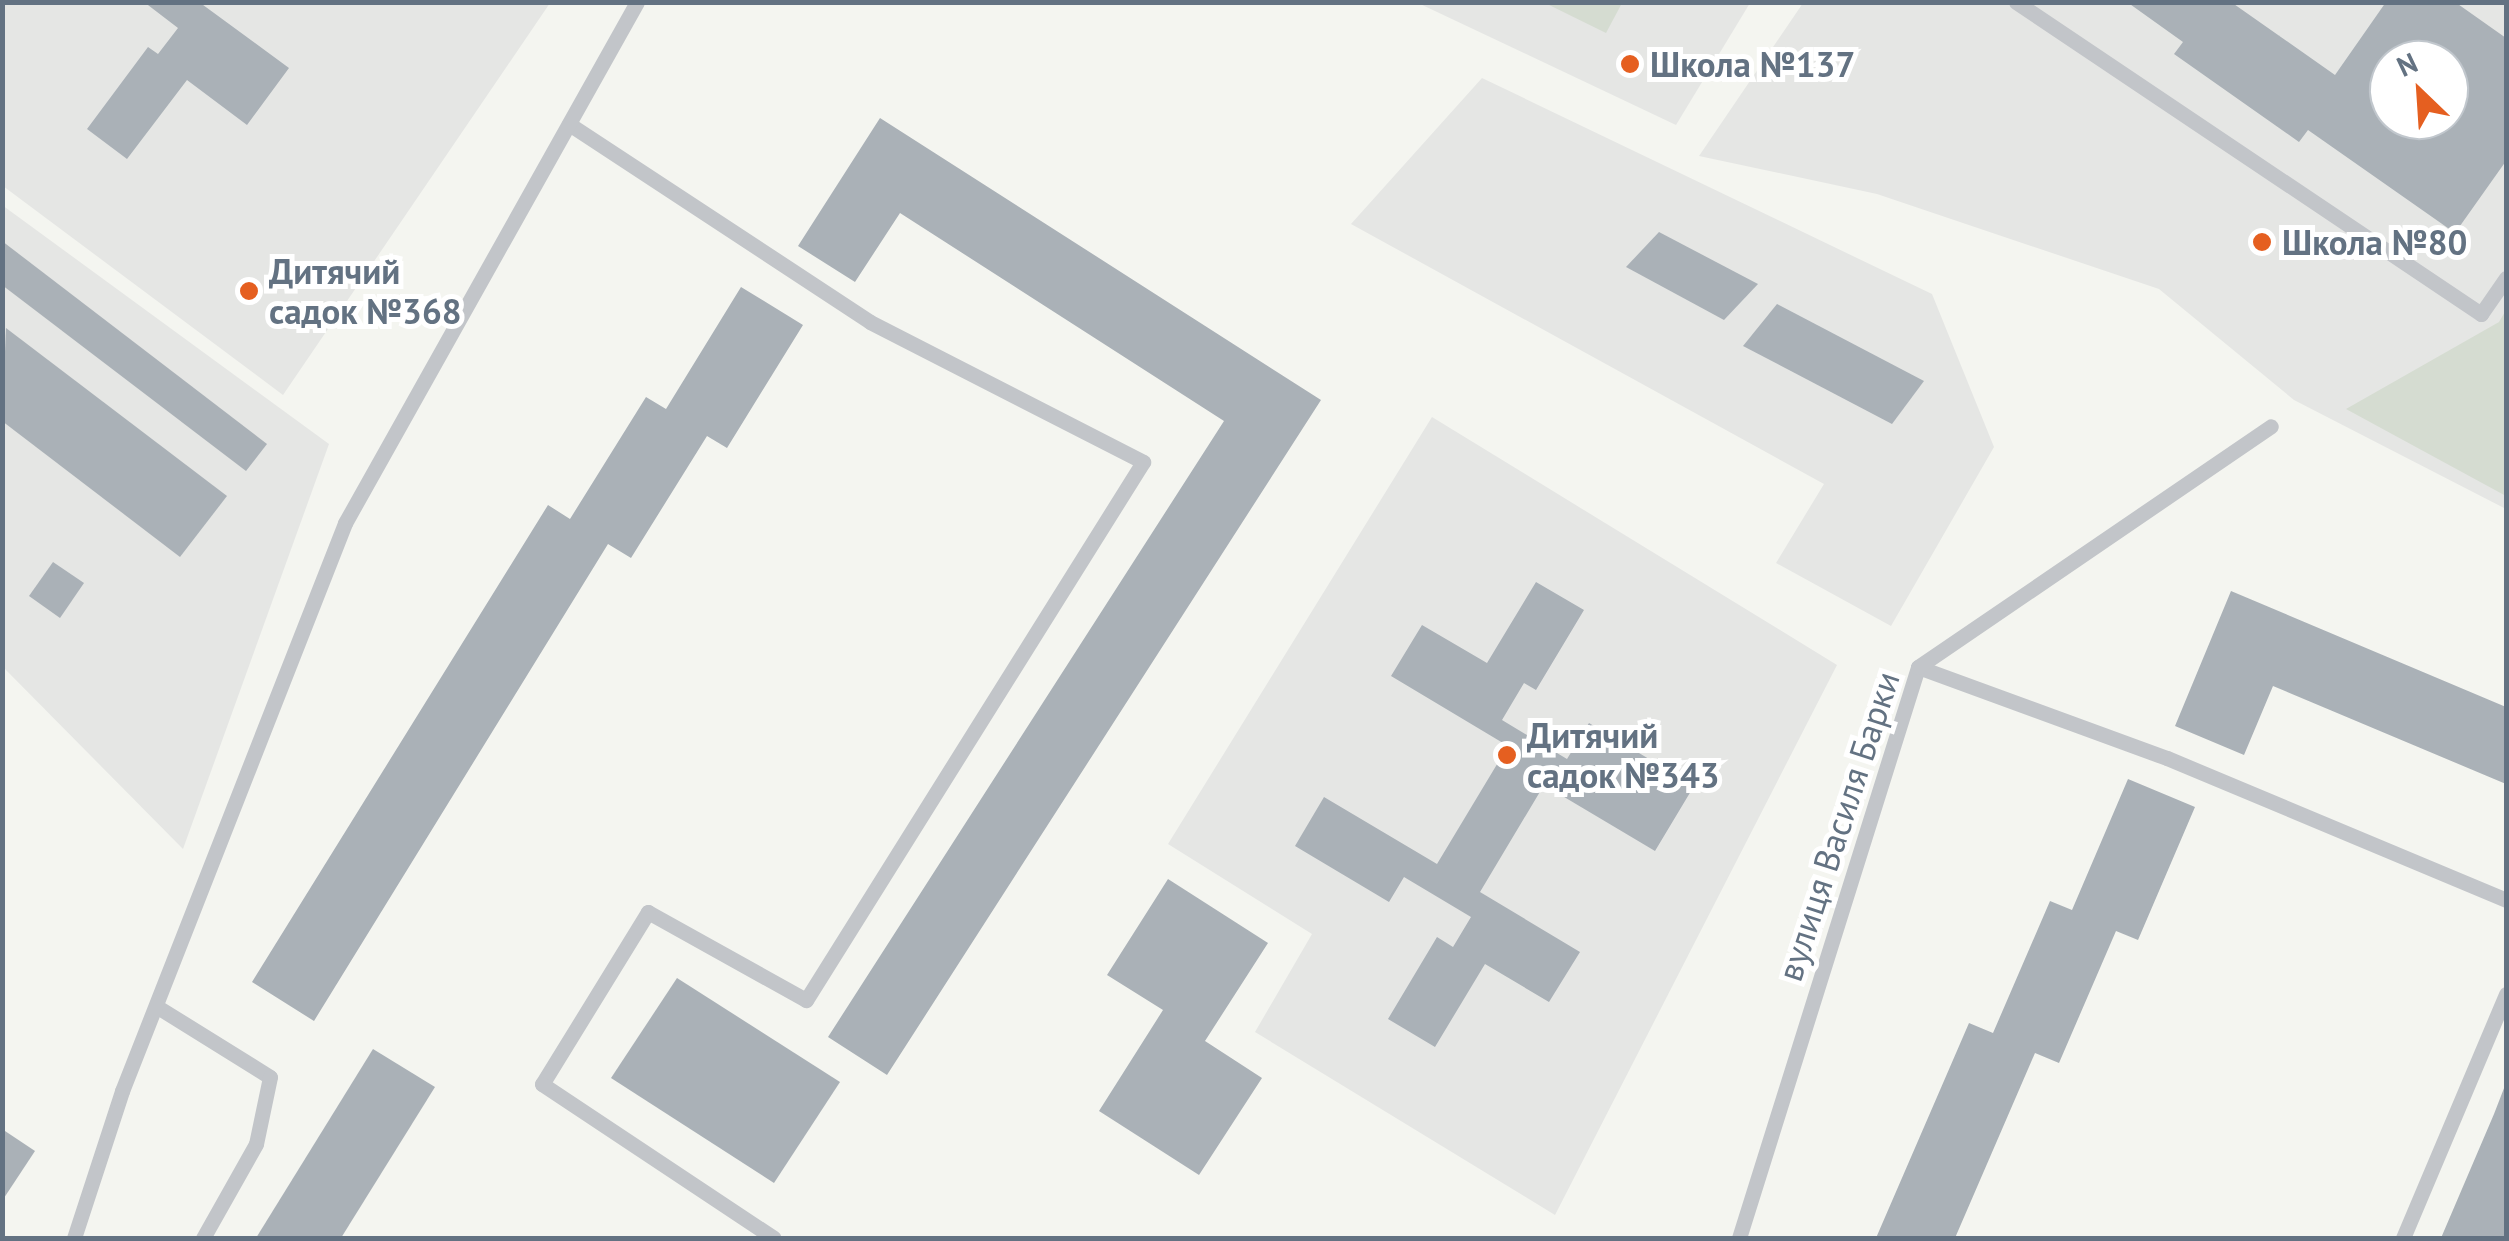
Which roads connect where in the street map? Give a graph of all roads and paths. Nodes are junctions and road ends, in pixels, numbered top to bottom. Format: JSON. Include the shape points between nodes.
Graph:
{"nodes":[{"id":1,"x":636,"y":2,"type":"edge"},
{"id":2,"x":2016,"y":2,"type":"edge"},
{"id":3,"x":568,"y":124,"type":"junction"},
{"id":4,"x":2506,"y":278,"type":"edge"},
{"id":5,"x":2270,"y":426,"type":"dead end"},
{"id":6,"x":1918,"y":667,"type":"junction"},
{"id":7,"x":2506,"y":900,"type":"edge"},
{"id":8,"x":2506,"y":994,"type":"edge"},
{"id":9,"x":156,"y":1006,"type":"junction"},
{"id":10,"x":74,"y":1238,"type":"edge"},
{"id":11,"x":202,"y":1238,"type":"edge"},
{"id":12,"x":774,"y":1238,"type":"edge"},
{"id":13,"x":1739,"y":1238,"type":"edge"},
{"id":14,"x":2403,"y":1238,"type":"edge"}],
"edges":[{"from":1,"to":3,"type":"lane"},
{"from":2,"to":4,"type":"lane","via":[[2481,314]]},
{"from":3,"to":9,"type":"lane","via":[[345,523]]},
{"from":3,"to":12,"type":"lane","via":[[870,322],[1142,462],[806,1000],[648,912],[542,1084]]},
{"from":5,"to":6,"type":"lane","name":"вулиця Василя Барки"},
{"from":6,"to":7,"type":"lane","via":[[2167,758]]},
{"from":6,"to":13,"type":"lane","name":"вулиця Василя Барки"},
{"from":8,"to":14,"type":"lane"},
{"from":9,"to":10,"type":"lane"},
{"from":9,"to":11,"type":"lane","via":[[270,1078],[256,1144]]}]}
